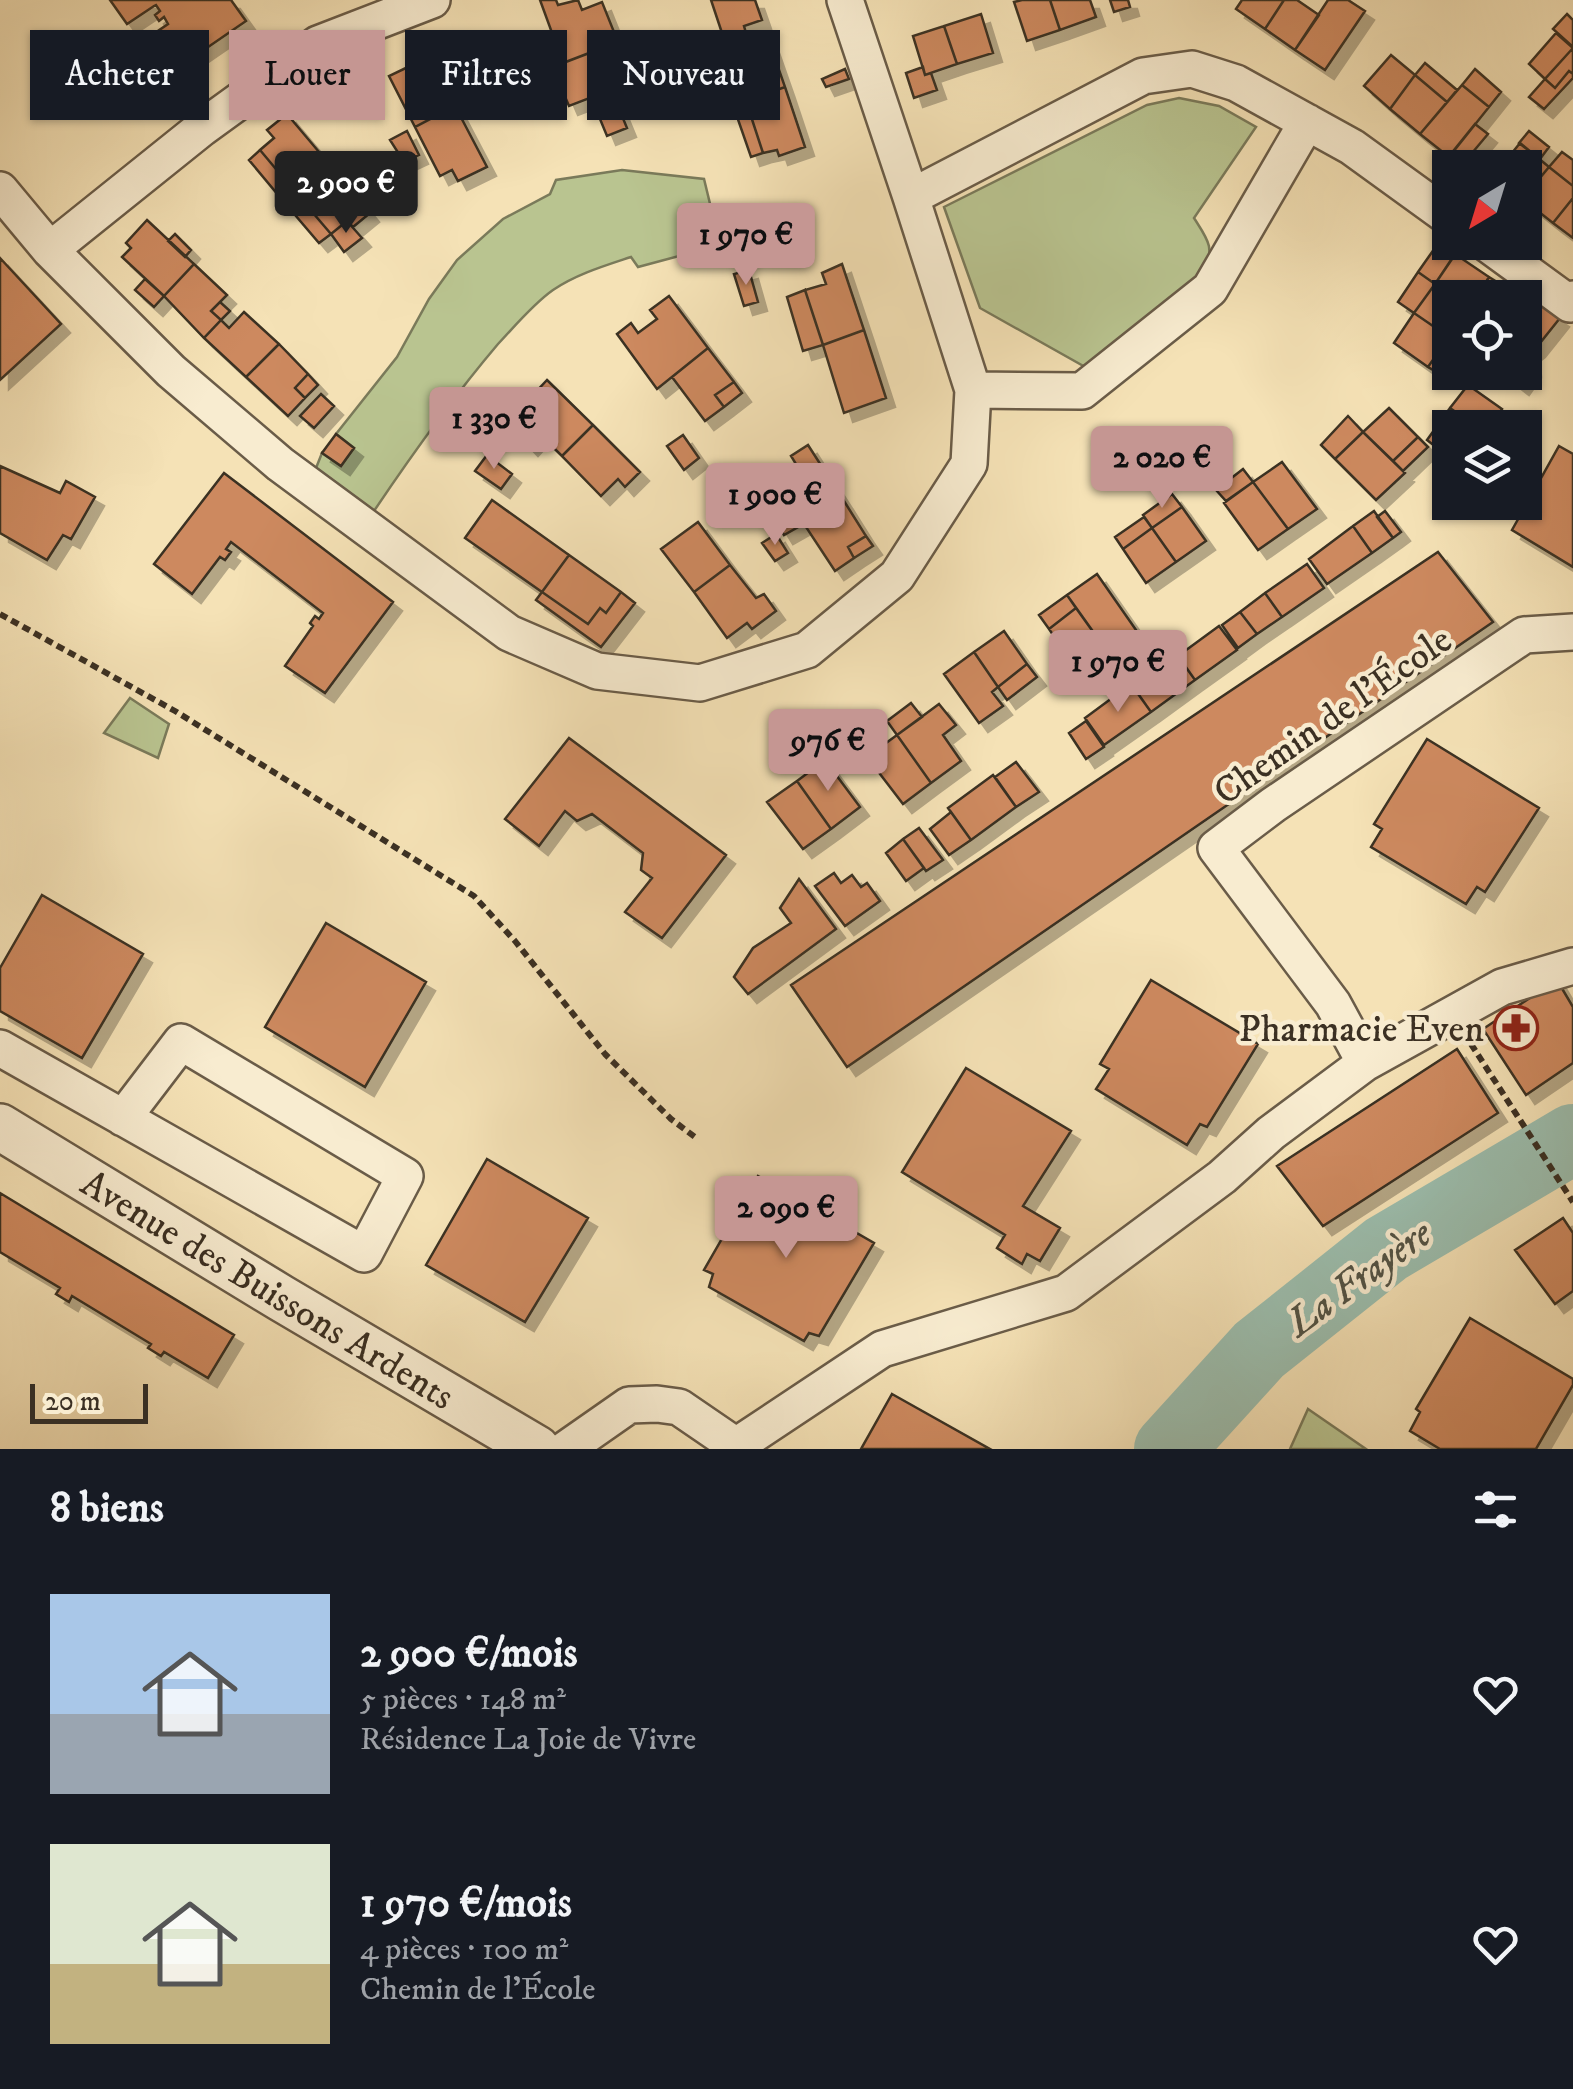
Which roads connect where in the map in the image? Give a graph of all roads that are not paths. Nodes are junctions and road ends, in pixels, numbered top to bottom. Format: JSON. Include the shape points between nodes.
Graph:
{"nodes":[{"id":1,"x":432,"y":0,"type":"edge"},
{"id":2,"x":844,"y":0,"type":"edge"},
{"id":3,"x":1307,"y":122,"type":"junction"},
{"id":4,"x":0,"y":190,"type":"edge"},
{"id":5,"x":911,"y":197,"type":"junction"},
{"id":6,"x":1432,"y":205,"type":"edge"},
{"id":7,"x":50,"y":250,"type":"junction"},
{"id":8,"x":1509,"y":260,"type":"edge"},
{"id":9,"x":1573,"y":299,"type":"edge"},
{"id":10,"x":973,"y":390,"type":"junction"},
{"id":11,"x":1573,"y":632,"type":"edge"},
{"id":12,"x":1573,"y":966,"type":"edge"},
{"id":13,"x":0,"y":1048,"type":"edge"},
{"id":14,"x":1365,"y":1063,"type":"junction"},
{"id":15,"x":123,"y":1118,"type":"junction"},
{"id":16,"x":0,"y":1128,"type":"edge"},
{"id":17,"x":736,"y":1447,"type":"edge"},
{"id":18,"x":537,"y":1449,"type":"edge"},
{"id":19,"x":566,"y":1449,"type":"edge"}],
"edges":[{"from":1,"to":7,"type":"street","via":[[318,44]]},
{"from":2,"to":5,"type":"street"},
{"from":3,"to":5,"type":"street","via":[[1236,83],[1192,69],[1144,76]]},
{"from":3,"to":6,"type":"street"},
{"from":3,"to":10,"type":"street","via":[[1210,289],[1082,391]]},
{"from":4,"to":7,"type":"street"},
{"from":5,"to":10,"type":"street"},
{"from":7,"to":10,"type":"street","via":[[171,371],[280,464],[508,634],[596,671],[700,683],[807,650],[897,576],[969,464]]},
{"from":8,"to":9,"type":"street","via":[[1570,304]]},
{"from":11,"to":14,"type":"street","name":"Chemin de l'École","via":[[1524,634],[1216,848],[1333,1004]]},
{"from":12,"to":14,"type":"street","via":[[1502,987]]},
{"from":13,"to":15,"type":"street"},
{"from":14,"to":17,"type":"street","via":[[1066,1292],[882,1350]]},
{"from":15,"to":15,"type":"street","via":[[364,1254],[405,1176],[182,1042]]},
{"from":16,"to":18,"type":"street","name":"Avenue des Buissons Ardents"},
{"from":17,"to":19,"type":"street","via":[[679,1407],[657,1404],[629,1406]]}]}
